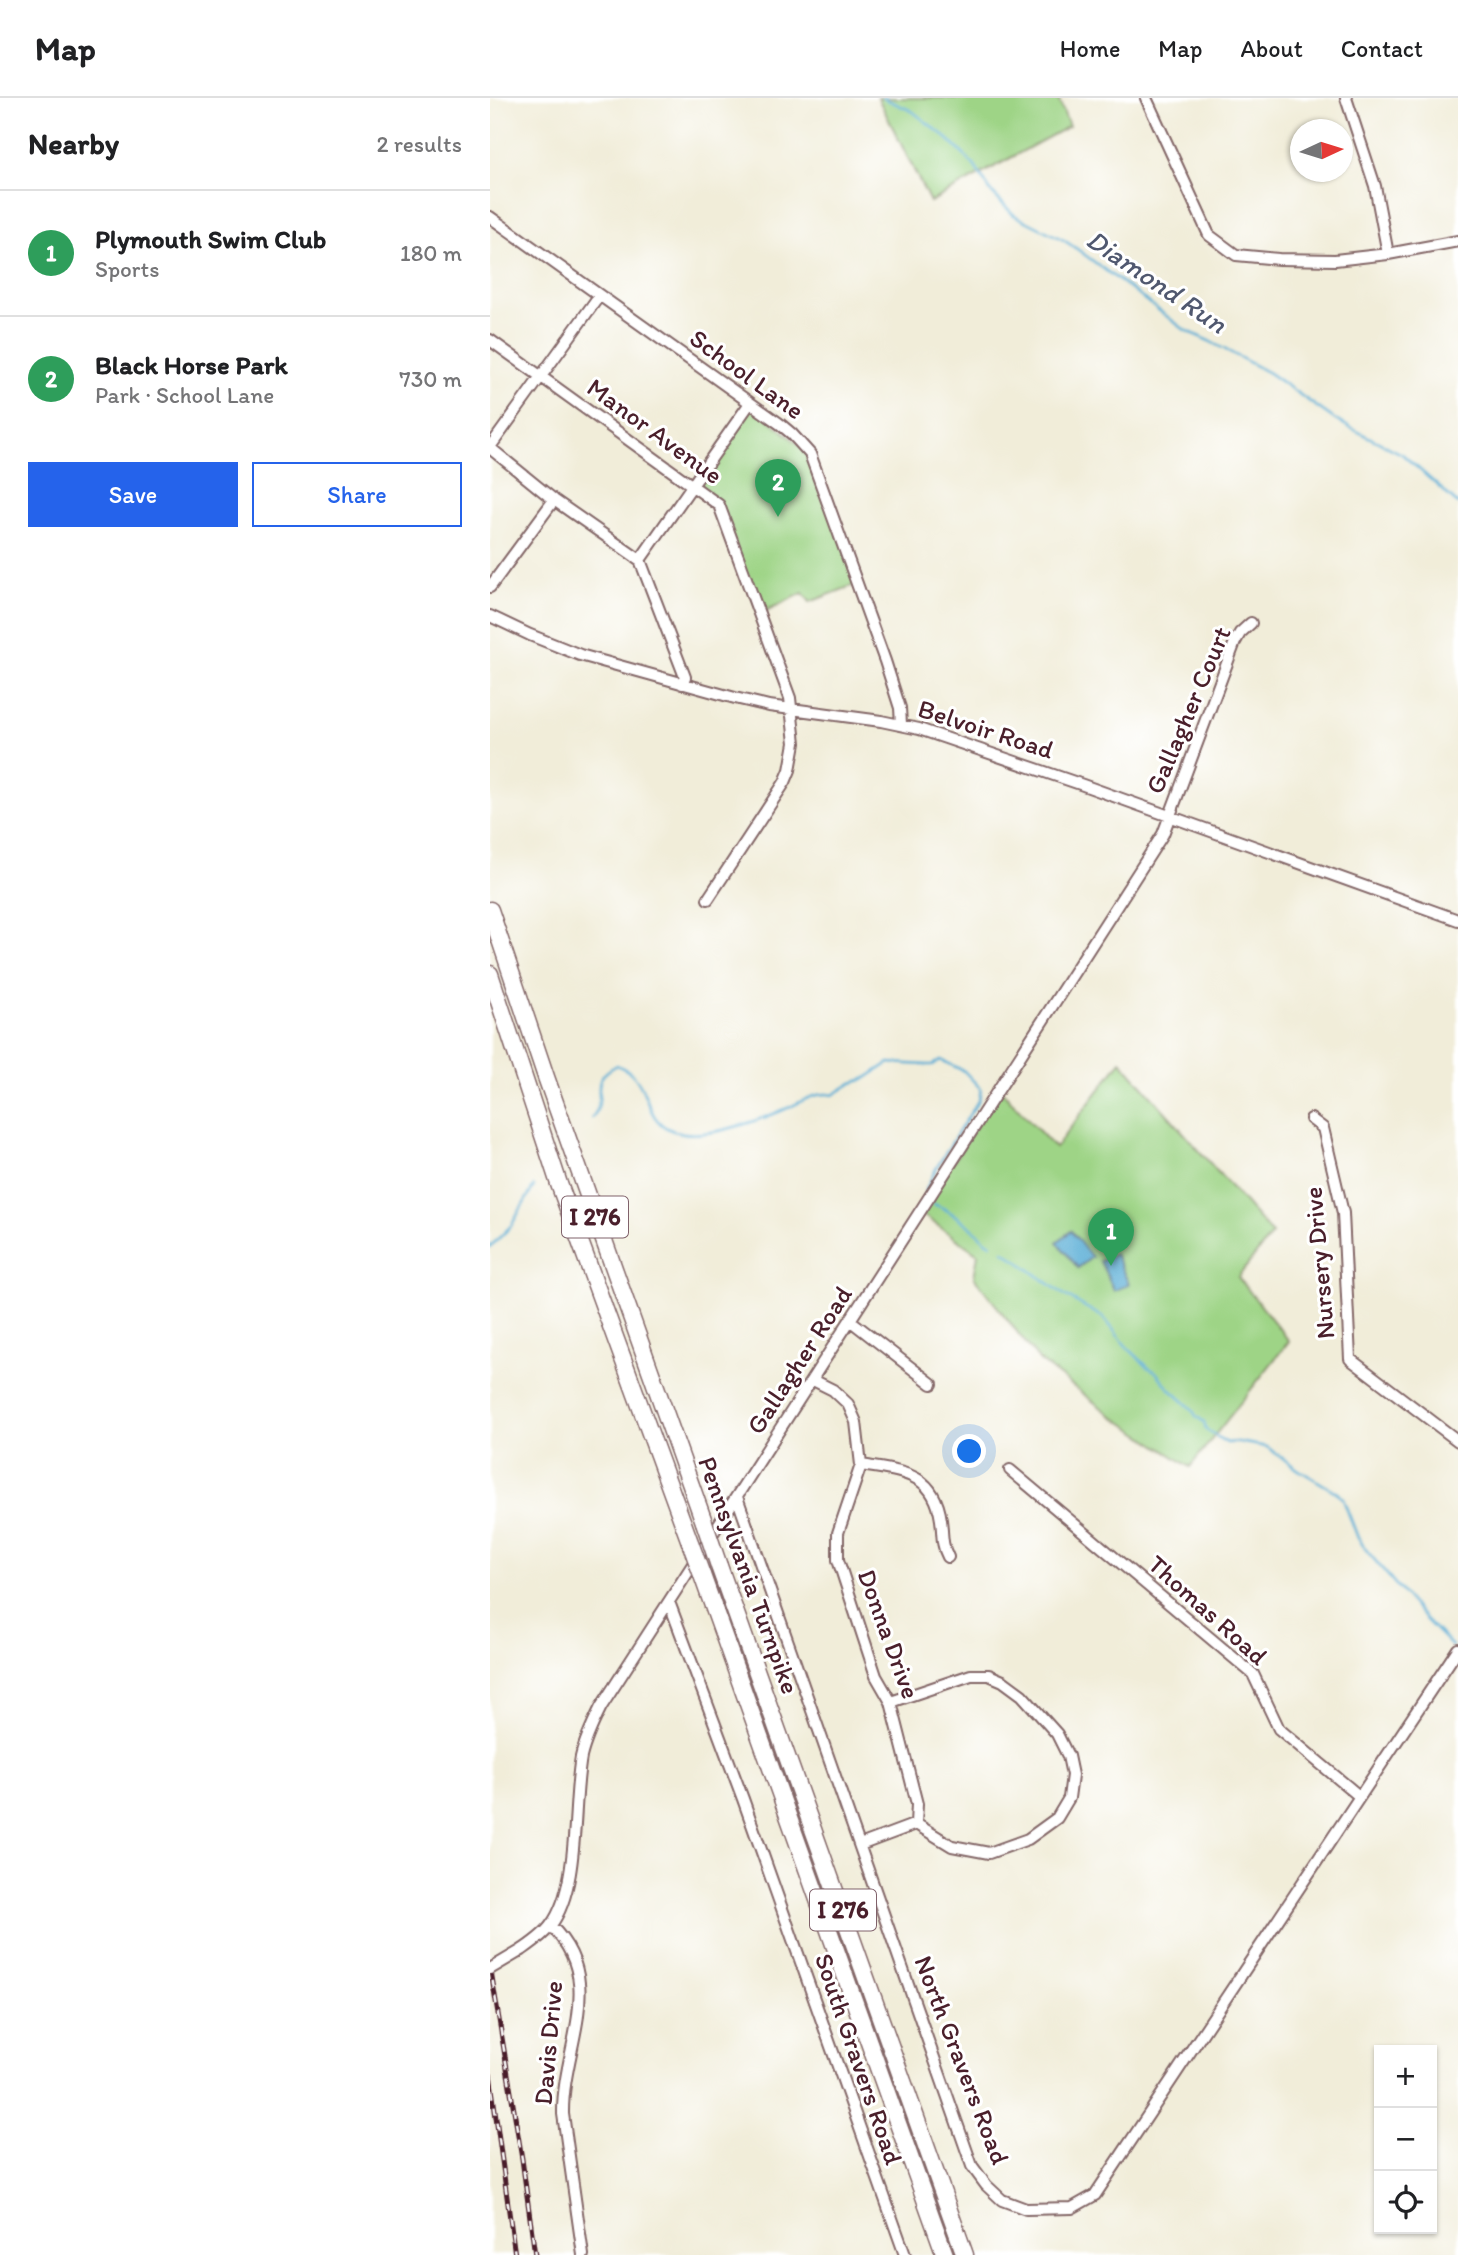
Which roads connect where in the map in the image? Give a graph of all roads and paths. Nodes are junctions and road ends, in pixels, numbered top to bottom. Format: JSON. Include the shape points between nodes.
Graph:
{"nodes":[{"id":1,"x":1146,"y":98,"type":"edge"},
{"id":2,"x":1346,"y":98,"type":"edge"},
{"id":3,"x":490,"y":217,"type":"edge"},
{"id":4,"x":1458,"y":241,"type":"edge"},
{"id":5,"x":1388,"y":254,"type":"junction"},
{"id":6,"x":598,"y":296,"type":"junction"},
{"id":7,"x":490,"y":340,"type":"edge"},
{"id":8,"x":540,"y":376,"type":"junction"},
{"id":9,"x":750,"y":402,"type":"junction"},
{"id":10,"x":490,"y":448,"type":"edge"},
{"id":11,"x":692,"y":486,"type":"junction"},
{"id":12,"x":554,"y":500,"type":"junction"},
{"id":13,"x":640,"y":560,"type":"junction"},
{"id":14,"x":490,"y":587,"type":"edge"},
{"id":15,"x":490,"y":616,"type":"edge"},
{"id":16,"x":1251,"y":623,"type":"dead end"},
{"id":17,"x":682,"y":684,"type":"junction"},
{"id":18,"x":791,"y":709,"type":"junction"},
{"id":19,"x":901,"y":724,"type":"junction"},
{"id":20,"x":1168,"y":815,"type":"junction"},
{"id":21,"x":708,"y":900,"type":"dead end"},
{"id":22,"x":490,"y":910,"type":"edge"},
{"id":23,"x":1458,"y":920,"type":"edge"},
{"id":24,"x":490,"y":974,"type":"edge"},
{"id":25,"x":1311,"y":1119,"type":"dead end"},
{"id":26,"x":851,"y":1321,"type":"junction"},
{"id":27,"x":813,"y":1380,"type":"junction"},
{"id":28,"x":932,"y":1384,"type":"dead end"},
{"id":29,"x":1458,"y":1441,"type":"edge"},
{"id":30,"x":861,"y":1465,"type":"junction"},
{"id":31,"x":1010,"y":1470,"type":"dead end"},
{"id":32,"x":737,"y":1497,"type":"junction"},
{"id":33,"x":948,"y":1557,"type":"dead end"},
{"id":34,"x":669,"y":1602,"type":"junction"},
{"id":35,"x":1458,"y":1649,"type":"edge"},
{"id":36,"x":891,"y":1702,"type":"junction"},
{"id":37,"x":1359,"y":1796,"type":"junction"},
{"id":38,"x":916,"y":1824,"type":"junction"},
{"id":39,"x":860,"y":1845,"type":"junction"},
{"id":40,"x":551,"y":1926,"type":"junction"},
{"id":41,"x":490,"y":1969,"type":"edge"},
{"id":42,"x":583,"y":2255,"type":"edge"},
{"id":43,"x":905,"y":2255,"type":"edge"},
{"id":44,"x":945,"y":2255,"type":"edge"},
{"id":45,"x":965,"y":2255,"type":"edge"}],
"edges":[{"from":1,"to":5,"type":"street","via":[[1209,235],[1236,255],[1335,260]]},
{"from":2,"to":5,"type":"street","via":[[1375,186]]},
{"from":3,"to":6,"type":"street","name":"School Lane"},
{"from":4,"to":5,"type":"street"},
{"from":6,"to":8,"type":"street"},
{"from":6,"to":9,"type":"street","name":"School Lane"},
{"from":7,"to":8,"type":"street","name":"Manor Avenue"},
{"from":8,"to":10,"type":"street"},
{"from":8,"to":11,"type":"street","name":"Manor Avenue"},
{"from":9,"to":11,"type":"street"},
{"from":9,"to":19,"type":"street","name":"School Lane","via":[[792,433],[810,454],[885,661]]},
{"from":10,"to":12,"type":"street"},
{"from":11,"to":13,"type":"street"},
{"from":11,"to":18,"type":"street","name":"Manor Avenue","via":[[719,505]]},
{"from":12,"to":13,"type":"street"},
{"from":12,"to":14,"type":"street"},
{"from":13,"to":17,"type":"street","via":[[685,677]]},
{"from":15,"to":17,"type":"street","name":"Belvoir Road","via":[[580,655]]},
{"from":16,"to":20,"type":"street","name":"Gallagher Court","via":[[1235,642]]},
{"from":17,"to":18,"type":"street","name":"Belvoir Road"},
{"from":18,"to":19,"type":"street","name":"Belvoir Road"},
{"from":18,"to":21,"type":"street","name":"Manor Avenue","via":[[795,743],[790,771]]},
{"from":19,"to":20,"type":"street","name":"Belvoir Road"},
{"from":20,"to":23,"type":"street","name":"Belvoir Road"},
{"from":20,"to":26,"type":"street","name":"Gallagher Road","via":[[1163,834]]},
{"from":22,"to":45,"type":"highway","name":"Pennsylvania Turnpike","number":"I 276","bridge":true},
{"from":24,"to":44,"type":"highway","name":"Pennsylvania Turnpike","number":"I 276","bridge":true,"via":[[559,1184]]},
{"from":25,"to":29,"type":"street","name":"Nursery Drive","via":[[1323,1128],[1343,1213],[1350,1359]]},
{"from":26,"to":27,"type":"street","name":"Gallagher Road"},
{"from":26,"to":28,"type":"street"},
{"from":27,"to":30,"type":"street","name":"Donna Drive","via":[[848,1404],[856,1422]]},
{"from":27,"to":32,"type":"street","name":"Gallagher Road"},
{"from":30,"to":33,"type":"street","via":[[904,1472],[928,1486],[939,1506],[942,1546]]},
{"from":30,"to":36,"type":"street","name":"Donna Drive","via":[[838,1533],[838,1560],[876,1676]]},
{"from":31,"to":37,"type":"street","name":"Thomas Road","via":[[1253,1674],[1279,1729]]},
{"from":32,"to":34,"type":"street","name":"Gallagher Road"},
{"from":32,"to":39,"type":"street","name":"North Gravers Road"},
{"from":34,"to":40,"type":"street","name":"Gallagher Road","via":[[591,1726],[582,1755],[568,1883]]},
{"from":34,"to":43,"type":"street","name":"South Gravers Road"},
{"from":35,"to":37,"type":"street","name":"North Gravers Road"},
{"from":36,"to":38,"type":"street","name":"Donna Drive","via":[[916,1804]]},
{"from":36,"to":38,"type":"street","via":[[971,1675],[989,1675],[1021,1695],[1057,1734],[1072,1775],[1069,1798],[1057,1818],[1028,1839],[989,1853],[952,1846]]},
{"from":37,"to":39,"type":"street","name":"North Gravers Road","via":[[1095,2195],[1072,2208],[1026,2208],[1002,2200],[972,2166]]},
{"from":38,"to":39,"type":"street"},
{"from":40,"to":41,"type":"street","name":"Gallagher Road","bridge":true},
{"from":40,"to":42,"type":"street","name":"Davis Drive","via":[[575,1959],[580,1983],[563,2105]]}]}
